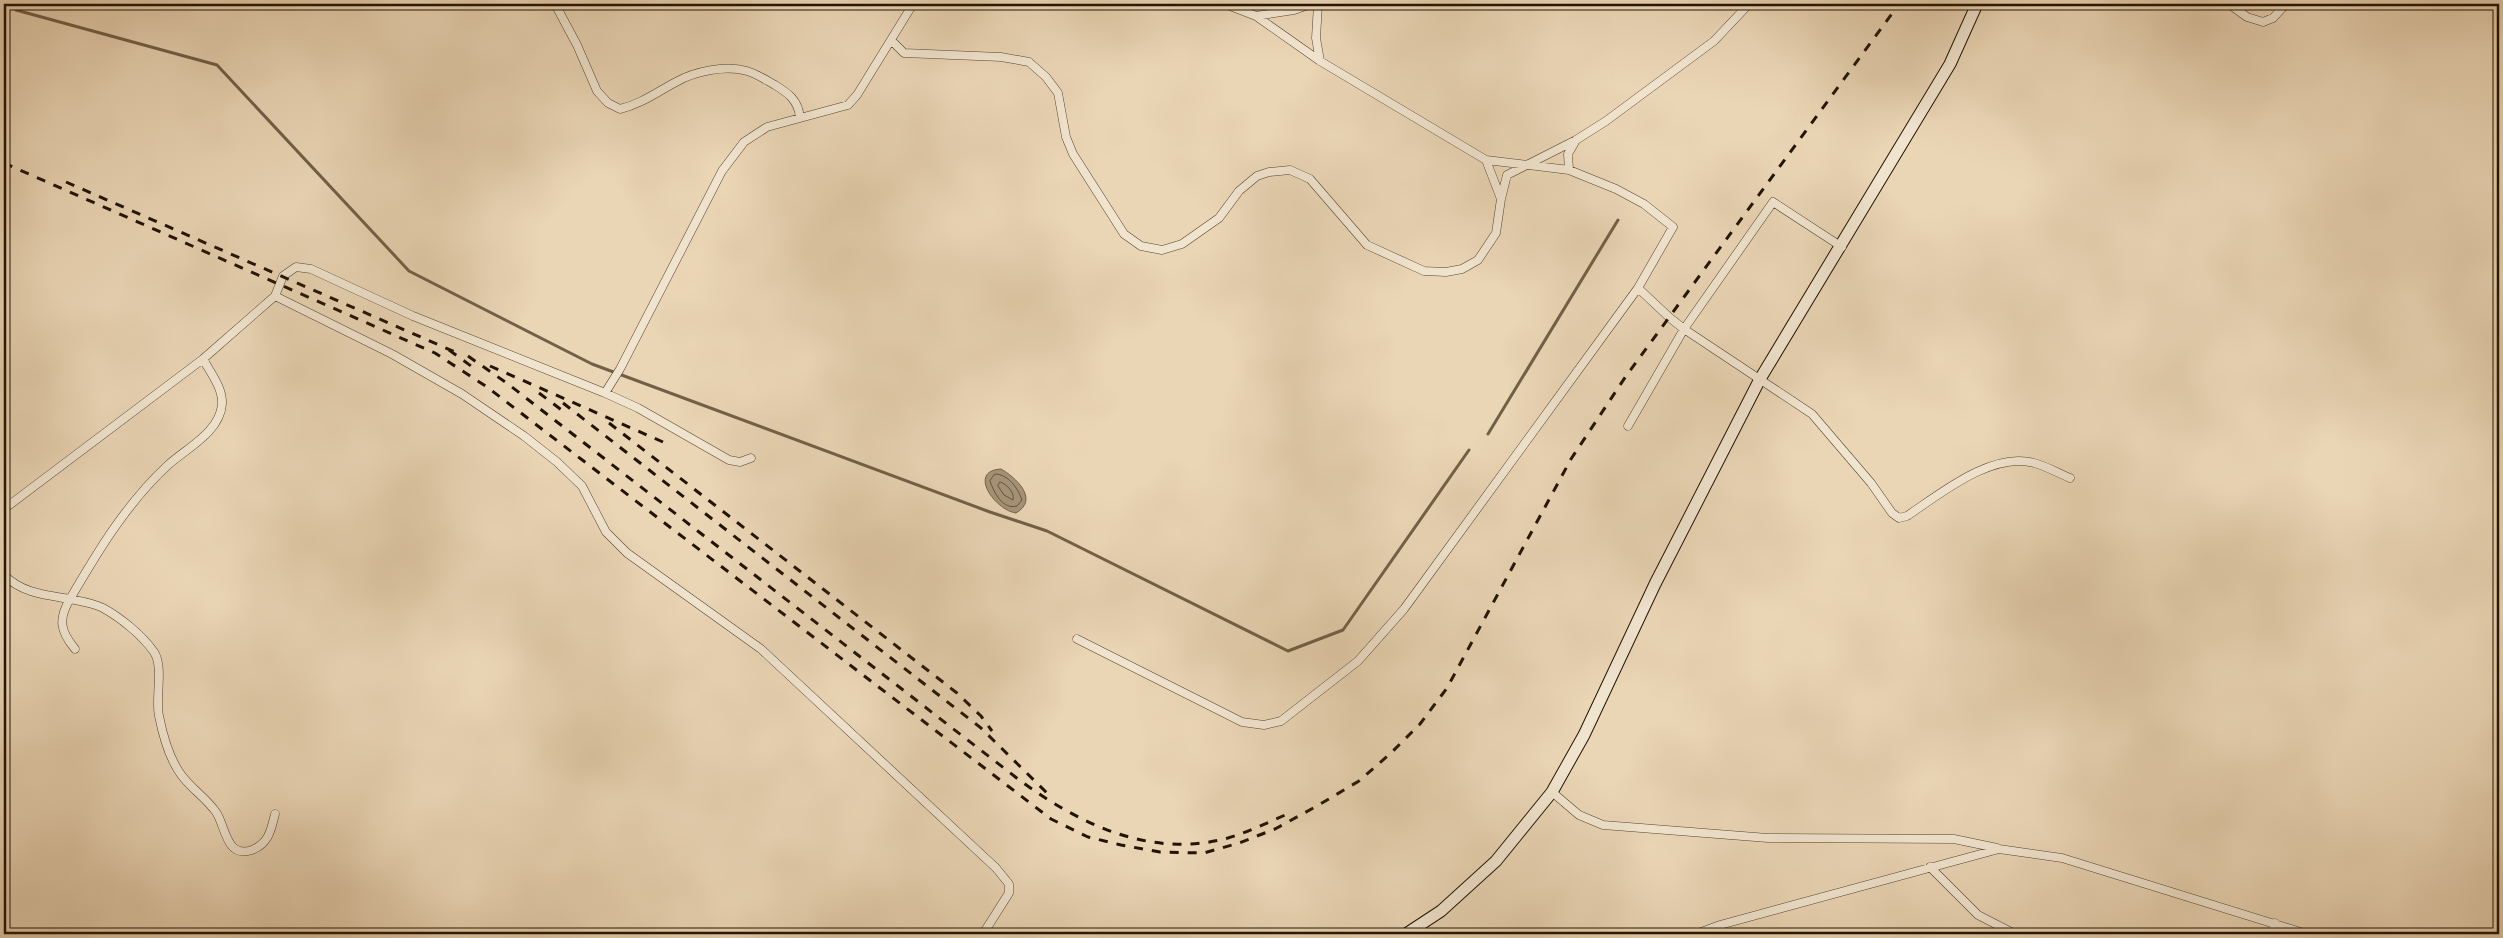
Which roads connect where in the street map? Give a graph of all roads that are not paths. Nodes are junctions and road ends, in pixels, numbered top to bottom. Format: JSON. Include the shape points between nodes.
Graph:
{"nodes":[{"id":1,"x":555,"y":4,"type":"edge"},
{"id":2,"x":913,"y":4,"type":"edge"},
{"id":3,"x":1225,"y":4,"type":"edge"},
{"id":4,"x":1311,"y":4,"type":"edge"},
{"id":5,"x":1318,"y":4,"type":"edge"},
{"id":6,"x":1749,"y":4,"type":"edge"},
{"id":7,"x":1977,"y":4,"type":"edge"},
{"id":8,"x":2229,"y":4,"type":"edge"},
{"id":9,"x":2286,"y":4,"type":"edge"},
{"id":10,"x":1256,"y":16,"type":"junction"},
{"id":11,"x":892,"y":41,"type":"junction"},
{"id":12,"x":1320,"y":61,"type":"junction"},
{"id":13,"x":800,"y":117,"type":"junction"},
{"id":14,"x":1576,"y":140,"type":"junction"},
{"id":15,"x":1486,"y":160,"type":"junction"},
{"id":16,"x":1527,"y":165,"type":"junction"},
{"id":17,"x":1569,"y":170,"type":"junction"},
{"id":18,"x":1501,"y":199,"type":"junction"},
{"id":19,"x":1842,"y":247,"type":"junction"},
{"id":20,"x":1638,"y":288,"type":"junction"},
{"id":21,"x":274,"y":296,"type":"junction"},
{"id":22,"x":1684,"y":329,"type":"junction"},
{"id":23,"x":203,"y":359,"type":"junction"},
{"id":24,"x":1760,"y":379,"type":"junction"},
{"id":25,"x":605,"y":392,"type":"junction"},
{"id":26,"x":1628,"y":426,"type":"dead end"},
{"id":27,"x":752,"y":458,"type":"dead end"},
{"id":28,"x":2070,"y":478,"type":"dead end"},
{"id":29,"x":4,"y":509,"type":"edge"},
{"id":30,"x":4,"y":575,"type":"edge"},
{"id":31,"x":70,"y":599,"type":"junction"},
{"id":32,"x":1077,"y":639,"type":"dead end"},
{"id":33,"x":75,"y":649,"type":"dead end"},
{"id":34,"x":1552,"y":792,"type":"junction"},
{"id":35,"x":275,"y":814,"type":"dead end"},
{"id":36,"x":1999,"y":849,"type":"junction"},
{"id":37,"x":1930,"y":867,"type":"junction"},
{"id":38,"x":2274,"y":923,"type":"junction"},
{"id":39,"x":1708,"y":932,"type":"edge"},
{"id":40,"x":983,"y":934,"type":"edge"},
{"id":41,"x":1406,"y":934,"type":"edge"},
{"id":42,"x":1696,"y":934,"type":"edge"},
{"id":43,"x":2015,"y":934,"type":"edge"},
{"id":44,"x":2270,"y":934,"type":"edge"},
{"id":45,"x":2307,"y":934,"type":"edge"}],
"edges":[{"from":1,"to":13,"type":"street","via":[[597,91],[608,103],[620,109],[636,105],[678,80],[703,71],[746,71],[794,98]]},
{"from":2,"to":11,"type":"street"},
{"from":3,"to":10,"type":"street"},
{"from":4,"to":10,"type":"street"},
{"from":5,"to":12,"type":"street","via":[[1316,38]]},
{"from":6,"to":14,"type":"street","via":[[1714,41]]},
{"from":7,"to":19,"type":"street","via":[[1950,64]]},
{"from":8,"to":9,"type":"street","via":[[2262,22],[2273,18]]},
{"from":10,"to":12,"type":"street"},
{"from":11,"to":13,"type":"street","via":[[848,105]]},
{"from":11,"to":18,"type":"street","via":[[904,53],[1001,56],[1029,62],[1058,93],[1066,137],[1073,154],[1124,234],[1141,246],[1162,250],[1182,244],[1219,218],[1239,190],[1257,176],[1290,170],[1310,179],[1367,245],[1424,271],[1446,272],[1462,269],[1478,260],[1488,248],[1496,233]]},
{"from":12,"to":15,"type":"street"},
{"from":13,"to":25,"type":"street","via":[[767,127],[744,142],[722,171]]},
{"from":14,"to":16,"type":"street"},
{"from":14,"to":17,"type":"street","via":[[1568,154]]},
{"from":15,"to":16,"type":"street"},
{"from":15,"to":18,"type":"street"},
{"from":16,"to":17,"type":"street"},
{"from":16,"to":18,"type":"street","via":[[1508,175]]},
{"from":17,"to":20,"type":"street","via":[[1630,196],[1673,228]]},
{"from":19,"to":22,"type":"street","via":[[1772,202]]},
{"from":19,"to":24,"type":"street"},
{"from":20,"to":22,"type":"street"},
{"from":20,"to":32,"type":"street","via":[[1404,609],[1358,661],[1281,721],[1264,725],[1242,722]]},
{"from":21,"to":23,"type":"street"},
{"from":21,"to":25,"type":"street","via":[[289,270],[296,267],[311,269],[413,316]]},
{"from":21,"to":40,"type":"street","via":[[392,354],[462,394],[557,462],[582,486],[606,532],[627,553],[761,649],[996,868],[1009,884],[1009,892]]},
{"from":22,"to":24,"type":"street"},
{"from":22,"to":26,"type":"street"},
{"from":23,"to":29,"type":"street"},
{"from":23,"to":31,"type":"street","via":[[218,386],[222,404],[216,422],[126,509]]},
{"from":24,"to":28,"type":"street","via":[[1812,414],[1899,518],[1976,471],[2012,461],[2033,462]]},
{"from":24,"to":34,"type":"street","via":[[1655,584],[1584,735]]},
{"from":25,"to":27,"type":"street","via":[[729,460],[740,462]]},
{"from":30,"to":31,"type":"street","via":[[14,585],[29,591]]},
{"from":31,"to":33,"type":"street","via":[[61,613],[63,629]]},
{"from":31,"to":35,"type":"street","via":[[102,607],[156,655],[158,711],[163,740],[181,775],[216,813],[230,845],[237,851],[247,852],[258,847],[269,838]]},
{"from":34,"to":36,"type":"street","via":[[1579,815],[1603,825],[1768,838],[1954,839]]},
{"from":34,"to":41,"type":"street","via":[[1496,861],[1441,911]]},
{"from":36,"to":37,"type":"street"},
{"from":36,"to":38,"type":"street","via":[[2062,858]]},
{"from":37,"to":39,"type":"street"},
{"from":37,"to":43,"type":"street","via":[[1978,915]]},
{"from":38,"to":44,"type":"street"},
{"from":38,"to":45,"type":"street"},
{"from":39,"to":42,"type":"street"}]}
